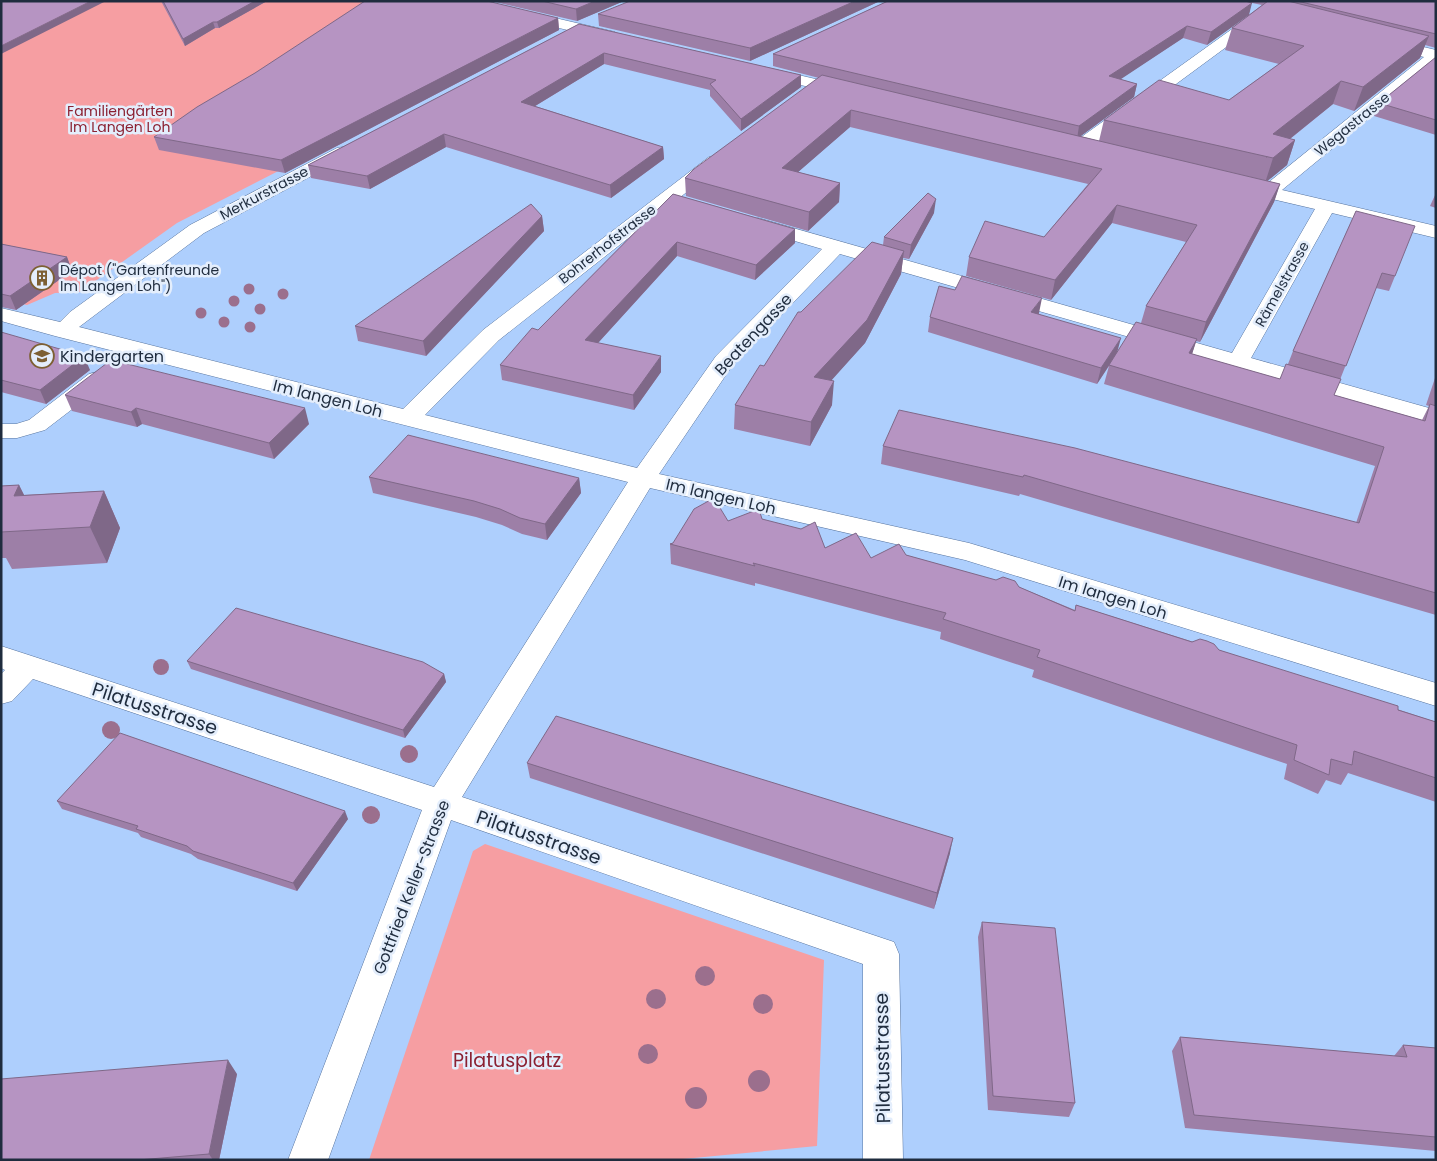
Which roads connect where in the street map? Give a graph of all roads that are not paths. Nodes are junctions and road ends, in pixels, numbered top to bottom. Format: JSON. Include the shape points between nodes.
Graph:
{"nodes":[{"id":1,"x":462,"y":1,"type":"edge"},
{"id":2,"x":1245,"y":8,"type":"edge"},
{"id":3,"x":602,"y":18,"type":"dead end"},
{"id":4,"x":578,"y":28,"type":"junction"},
{"id":5,"x":626,"y":39,"type":"edge"},
{"id":6,"x":1369,"y":39,"type":"edge"},
{"id":7,"x":555,"y":40,"type":"edge"},
{"id":8,"x":1436,"y":55,"type":"edge"},
{"id":9,"x":769,"y":60,"type":"edge"},
{"id":10,"x":818,"y":84,"type":"junction"},
{"id":11,"x":867,"y":96,"type":"edge"},
{"id":12,"x":796,"y":101,"type":"edge"},
{"id":13,"x":1060,"y":142,"type":"edge"},
{"id":14,"x":359,"y":144,"type":"edge"},
{"id":15,"x":1079,"y":147,"type":"junction"},
{"id":16,"x":1098,"y":151,"type":"edge"},
{"id":17,"x":726,"y":152,"type":"edge"},
{"id":18,"x":1220,"y":181,"type":"edge"},
{"id":19,"x":1268,"y":193,"type":"junction"},
{"id":20,"x":665,"y":198,"type":"junction"},
{"id":21,"x":694,"y":206,"type":"edge"},
{"id":22,"x":1326,"y":207,"type":"junction"},
{"id":23,"x":741,"y":220,"type":"edge"},
{"id":24,"x":1436,"y":232,"type":"edge"},
{"id":25,"x":836,"y":246,"type":"junction"},
{"id":26,"x":1,"y":314,"type":"edge"},
{"id":27,"x":62,"y":331,"type":"junction"},
{"id":28,"x":132,"y":349,"type":"junction"},
{"id":29,"x":1238,"y":362,"type":"junction"},
{"id":30,"x":408,"y":418,"type":"junction"},
{"id":31,"x":1436,"y":418,"type":"edge"},
{"id":32,"x":1,"y":431,"type":"edge"},
{"id":33,"x":643,"y":478,"type":"junction"},
{"id":34,"x":15,"y":661,"type":"edge"},
{"id":35,"x":1,"y":692,"type":"edge"},
{"id":36,"x":1436,"y":695,"type":"edge"},
{"id":37,"x":441,"y":803,"type":"junction"},
{"id":38,"x":308,"y":1160,"type":"edge"},
{"id":39,"x":883,"y":1160,"type":"edge"}],
"edges":[{"from":1,"to":4,"type":"street"},
{"from":2,"to":15,"type":"street","via":[[1268,14]]},
{"from":3,"to":4,"type":"street"},
{"from":4,"to":5,"type":"street"},
{"from":4,"to":7,"type":"street"},
{"from":6,"to":8,"type":"street"},
{"from":8,"to":19,"type":"street","name":"Wegastrasse"},
{"from":9,"to":10,"type":"street","via":[[751,69]]},
{"from":10,"to":11,"type":"street"},
{"from":10,"to":12,"type":"street"},
{"from":13,"to":15,"type":"street"},
{"from":14,"to":27,"type":"street","name":"Merkurstrasse","via":[[196,229]]},
{"from":15,"to":16,"type":"street"},
{"from":17,"to":20,"type":"street","name":"Bohrerhofstrasse"},
{"from":18,"to":19,"type":"street"},
{"from":19,"to":22,"type":"street"},
{"from":20,"to":21,"type":"street"},
{"from":20,"to":30,"type":"street","name":"Bohrerhofstrasse","via":[[491,336]]},
{"from":22,"to":24,"type":"street"},
{"from":22,"to":29,"type":"street","name":"Rämelstrasse"},
{"from":23,"to":25,"type":"street"},
{"from":25,"to":29,"type":"street"},
{"from":25,"to":33,"type":"street","name":"Beatengasse","via":[[724,361]]},
{"from":26,"to":27,"type":"street","name":"Im langen Loh"},
{"from":27,"to":28,"type":"street","name":"Im langen Loh"},
{"from":28,"to":30,"type":"street","name":"Im langen Loh"},
{"from":28,"to":32,"type":"street","via":[[37,425],[17,431]]},
{"from":29,"to":31,"type":"street"},
{"from":30,"to":33,"type":"street","name":"Im langen Loh"},
{"from":33,"to":36,"type":"street","name":"Im langen Loh","via":[[969,552]]},
{"from":33,"to":37,"type":"street","name":"Gottfried Keller-Strasse"},
{"from":34,"to":35,"type":"street"},
{"from":34,"to":37,"type":"street","name":"Pilatusstrasse"},
{"from":37,"to":38,"type":"street","name":"Gottfried Keller-Strasse"},
{"from":37,"to":39,"type":"street","name":"Pilatusstrasse","via":[[881,954]]}]}
